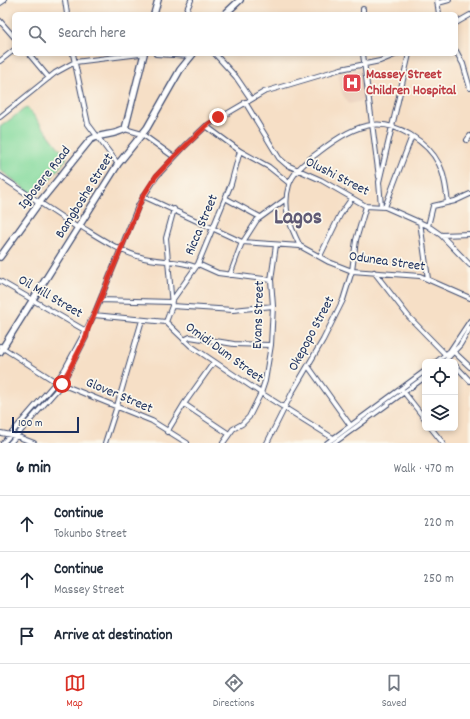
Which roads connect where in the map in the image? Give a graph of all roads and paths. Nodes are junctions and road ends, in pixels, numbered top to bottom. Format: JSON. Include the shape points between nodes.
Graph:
{"nodes":[{"id":1,"x":3,"y":0,"type":"edge"},
{"id":2,"x":65,"y":0,"type":"edge"},
{"id":3,"x":158,"y":0,"type":"edge"},
{"id":4,"x":191,"y":0,"type":"edge"},
{"id":5,"x":240,"y":0,"type":"edge"},
{"id":6,"x":449,"y":0,"type":"edge"},
{"id":7,"x":437,"y":1,"type":"edge"},
{"id":8,"x":0,"y":2,"type":"edge"},
{"id":9,"x":67,"y":12,"type":"edge"},
{"id":10,"x":155,"y":12,"type":"edge"},
{"id":11,"x":187,"y":12,"type":"edge"},
{"id":12,"x":227,"y":12,"type":"edge"},
{"id":13,"x":439,"y":12,"type":"edge"},
{"id":14,"x":470,"y":15,"type":"edge"},
{"id":15,"x":0,"y":21,"type":"edge"},
{"id":16,"x":458,"y":22,"type":"edge"},
{"id":17,"x":12,"y":35,"type":"edge"},
{"id":18,"x":12,"y":52,"type":"edge"},
{"id":19,"x":458,"y":55,"type":"edge"},
{"id":20,"x":31,"y":56,"type":"edge"},
{"id":21,"x":73,"y":56,"type":"edge"},
{"id":22,"x":124,"y":56,"type":"edge"},
{"id":23,"x":143,"y":56,"type":"edge"},
{"id":24,"x":191,"y":56,"type":"edge"},
{"id":25,"x":217,"y":56,"type":"edge"},
{"id":26,"x":362,"y":56,"type":"edge"},
{"id":27,"x":392,"y":56,"type":"edge"},
{"id":28,"x":409,"y":56,"type":"edge"},
{"id":29,"x":0,"y":61,"type":"edge"},
{"id":30,"x":74,"y":62,"type":"junction"},
{"id":31,"x":364,"y":64,"type":"junction"},
{"id":32,"x":48,"y":78,"type":"junction"},
{"id":33,"x":470,"y":88,"type":"edge"},
{"id":34,"x":251,"y":99,"type":"junction"},
{"id":35,"x":245,"y":102,"type":"junction"},
{"id":36,"x":0,"y":117,"type":"edge"},
{"id":37,"x":372,"y":125,"type":"junction"},
{"id":38,"x":206,"y":126,"type":"junction"},
{"id":39,"x":392,"y":128,"type":"junction"},
{"id":40,"x":125,"y":129,"type":"junction"},
{"id":41,"x":142,"y":134,"type":"junction"},
{"id":42,"x":97,"y":136,"type":"junction"},
{"id":43,"x":412,"y":136,"type":"junction"},
{"id":44,"x":240,"y":151,"type":"junction"},
{"id":45,"x":174,"y":157,"type":"junction"},
{"id":46,"x":118,"y":164,"type":"junction"},
{"id":47,"x":299,"y":170,"type":"junction"},
{"id":48,"x":0,"y":176,"type":"edge"},
{"id":49,"x":379,"y":182,"type":"junction"},
{"id":50,"x":289,"y":183,"type":"junction"},
{"id":51,"x":470,"y":194,"type":"edge"},
{"id":52,"x":143,"y":196,"type":"junction"},
{"id":53,"x":225,"y":198,"type":"junction"},
{"id":54,"x":352,"y":198,"type":"junction"},
{"id":55,"x":286,"y":199,"type":"junction"},
{"id":56,"x":448,"y":202,"type":"junction"},
{"id":57,"x":39,"y":203,"type":"junction"},
{"id":58,"x":366,"y":206,"type":"junction"},
{"id":59,"x":383,"y":207,"type":"junction"},
{"id":60,"x":174,"y":209,"type":"junction"},
{"id":61,"x":260,"y":217,"type":"junction"},
{"id":62,"x":420,"y":222,"type":"junction"},
{"id":63,"x":428,"y":226,"type":"junction"},
{"id":64,"x":79,"y":227,"type":"junction"},
{"id":65,"x":214,"y":228,"type":"junction"},
{"id":66,"x":470,"y":234,"type":"edge"},
{"id":67,"x":441,"y":235,"type":"junction"},
{"id":68,"x":242,"y":242,"type":"junction"},
{"id":69,"x":276,"y":245,"type":"junction"},
{"id":70,"x":300,"y":246,"type":"junction"},
{"id":71,"x":121,"y":250,"type":"junction"},
{"id":72,"x":320,"y":256,"type":"junction"},
{"id":73,"x":0,"y":257,"type":"edge"},
{"id":74,"x":169,"y":261,"type":"junction"},
{"id":75,"x":470,"y":265,"type":"edge"},
{"id":76,"x":197,"y":266,"type":"junction"},
{"id":77,"x":352,"y":271,"type":"junction"},
{"id":78,"x":374,"y":272,"type":"junction"},
{"id":79,"x":230,"y":275,"type":"junction"},
{"id":80,"x":428,"y":278,"type":"junction"},
{"id":81,"x":271,"y":280,"type":"junction"},
{"id":82,"x":0,"y":281,"type":"edge"},
{"id":83,"x":470,"y":298,"type":"edge"},
{"id":84,"x":100,"y":300,"type":"junction"},
{"id":85,"x":33,"y":301,"type":"junction"},
{"id":86,"x":171,"y":304,"type":"junction"},
{"id":87,"x":273,"y":306,"type":"junction"},
{"id":88,"x":94,"y":315,"type":"junction"},
{"id":89,"x":142,"y":320,"type":"junction"},
{"id":90,"x":470,"y":321,"type":"edge"},
{"id":91,"x":166,"y":322,"type":"junction"},
{"id":92,"x":470,"y":328,"type":"edge"},
{"id":93,"x":87,"y":331,"type":"junction"},
{"id":94,"x":184,"y":340,"type":"junction"},
{"id":95,"x":271,"y":345,"type":"junction"},
{"id":96,"x":1,"y":349,"type":"edge"},
{"id":97,"x":454,"y":352,"type":"junction"},
{"id":98,"x":448,"y":356,"type":"junction"},
{"id":99,"x":442,"y":359,"type":"edge"},
{"id":100,"x":446,"y":359,"type":"edge"},
{"id":101,"x":450,"y":359,"type":"edge"},
{"id":102,"x":214,"y":362,"type":"junction"},
{"id":103,"x":308,"y":366,"type":"junction"},
{"id":104,"x":470,"y":367,"type":"edge"},
{"id":105,"x":458,"y":368,"type":"edge"},
{"id":106,"x":422,"y":373,"type":"edge"},
{"id":107,"x":422,"y":379,"type":"edge"},
{"id":108,"x":470,"y":381,"type":"edge"},
{"id":109,"x":56,"y":382,"type":"junction"},
{"id":110,"x":62,"y":384,"type":"junction"},
{"id":111,"x":402,"y":391,"type":"junction"},
{"id":112,"x":261,"y":393,"type":"junction"},
{"id":113,"x":184,"y":404,"type":"junction"},
{"id":114,"x":117,"y":406,"type":"junction"},
{"id":115,"x":285,"y":407,"type":"junction"},
{"id":116,"x":422,"y":415,"type":"edge"},
{"id":117,"x":350,"y":425,"type":"junction"},
{"id":118,"x":434,"y":431,"type":"edge"},
{"id":119,"x":1,"y":432,"type":"edge"},
{"id":120,"x":167,"y":432,"type":"junction"},
{"id":121,"x":11,"y":434,"type":"junction"},
{"id":122,"x":229,"y":434,"type":"junction"},
{"id":123,"x":16,"y":436,"type":"junction"},
{"id":124,"x":333,"y":438,"type":"junction"},
{"id":125,"x":340,"y":439,"type":"junction"},
{"id":126,"x":5,"y":442,"type":"edge"},
{"id":127,"x":10,"y":443,"type":"edge"},
{"id":128,"x":34,"y":443,"type":"edge"},
{"id":129,"x":105,"y":443,"type":"edge"},
{"id":130,"x":187,"y":443,"type":"edge"},
{"id":131,"x":223,"y":443,"type":"edge"},
{"id":132,"x":267,"y":443,"type":"edge"},
{"id":133,"x":327,"y":443,"type":"edge"},
{"id":134,"x":334,"y":443,"type":"edge"},
{"id":135,"x":343,"y":443,"type":"edge"},
{"id":136,"x":443,"y":443,"type":"edge"}],
"edges":[{"from":1,"to":8,"type":"main road"},
{"from":2,"to":9,"type":"street"},
{"from":3,"to":10,"type":"main road"},
{"from":4,"to":11,"type":"street"},
{"from":5,"to":12,"type":"main road"},
{"from":6,"to":7,"type":"street"},
{"from":7,"to":13,"type":"street"},
{"from":14,"to":16,"type":"street"},
{"from":15,"to":17,"type":"street"},
{"from":18,"to":29,"type":"street"},
{"from":19,"to":33,"type":"street"},
{"from":20,"to":32,"type":"street"},
{"from":21,"to":30,"type":"street"},
{"from":22,"to":30,"type":"street"},
{"from":23,"to":40,"type":"main road"},
{"from":24,"to":41,"type":"main road","name":"Bamgboshe Street","via":[[180,70]]},
{"from":25,"to":34,"type":"street"},
{"from":26,"to":31,"type":"street"},
{"from":27,"to":31,"type":"street"},
{"from":28,"to":39,"type":"street"},
{"from":30,"to":32,"type":"street"},
{"from":30,"to":42,"type":"street","via":[[85,116]]},
{"from":31,"to":34,"type":"street","via":[[304,79]]},
{"from":31,"to":37,"type":"street"},
{"from":32,"to":36,"type":"street"},
{"from":34,"to":35,"type":"street"},
{"from":35,"to":38,"type":"street"},
{"from":35,"to":47,"type":"street","name":"Olushi Street","via":[[279,158]]},
{"from":37,"to":39,"type":"street"},
{"from":37,"to":47,"type":"street","via":[[361,127],[325,147],[306,161]]},
{"from":37,"to":49,"type":"street"},
{"from":38,"to":44,"type":"street"},
{"from":38,"to":45,"type":"street"},
{"from":39,"to":43,"type":"street"},
{"from":39,"to":49,"type":"street"},
{"from":40,"to":41,"type":"street"},
{"from":40,"to":42,"type":"main road","via":[[114,135]]},
{"from":41,"to":45,"type":"street"},
{"from":41,"to":46,"type":"main road","name":"Bamgboshe Street"},
{"from":42,"to":46,"type":"street"},
{"from":42,"to":57,"type":"main road","name":"Igbosere Road","via":[[90,140]]},
{"from":43,"to":56,"type":"street","via":[[426,145],[440,165]]},
{"from":43,"to":59,"type":"street"},
{"from":44,"to":50,"type":"street","via":[[270,167]]},
{"from":44,"to":53,"type":"street","name":"Ricca Street"},
{"from":45,"to":52,"type":"street","via":[[156,176]]},
{"from":46,"to":64,"type":"main road","name":"Bamgboshe Street"},
{"from":47,"to":50,"type":"street"},
{"from":47,"to":54,"type":"street","name":"Olushi Street"},
{"from":48,"to":57,"type":"street"},
{"from":49,"to":59,"type":"street"},
{"from":50,"to":55,"type":"street"},
{"from":51,"to":56,"type":"street"},
{"from":52,"to":60,"type":"street","name":"Odunea Street"},
{"from":52,"to":71,"type":"street"},
{"from":53,"to":61,"type":"street"},
{"from":53,"to":65,"type":"street","name":"Ricca Street"},
{"from":54,"to":58,"type":"street","name":"Olushi Street"},
{"from":54,"to":72,"type":"street","via":[[340,215]]},
{"from":55,"to":61,"type":"street"},
{"from":55,"to":70,"type":"street","via":[[287,218]]},
{"from":56,"to":63,"type":"street","via":[[433,206]]},
{"from":57,"to":64,"type":"street"},
{"from":57,"to":73,"type":"main road","name":"Igbosere Road"},
{"from":58,"to":59,"type":"street","name":"Olushi Street"},
{"from":58,"to":77,"type":"street","name":"Okepopo Street","via":[[356,240]]},
{"from":59,"to":62,"type":"street","name":"Olushi Street"},
{"from":60,"to":65,"type":"street","name":"Odunea Street"},
{"from":60,"to":74,"type":"street","via":[[166,238]]},
{"from":61,"to":68,"type":"street"},
{"from":62,"to":63,"type":"street","name":"Olushi Street"},
{"from":62,"to":80,"type":"street"},
{"from":63,"to":67,"type":"street","name":"Olushi Street"},
{"from":64,"to":71,"type":"street"},
{"from":64,"to":85,"type":"main road","name":"Bamgboshe Street"},
{"from":65,"to":68,"type":"street","name":"Odunea Street"},
{"from":65,"to":76,"type":"street","name":"Ricca Street"},
{"from":66,"to":67,"type":"street"},
{"from":67,"to":75,"type":"street","name":"Olushi Street"},
{"from":68,"to":69,"type":"street","name":"Odunea Street"},
{"from":68,"to":79,"type":"street"},
{"from":69,"to":70,"type":"street","name":"Odunea Street"},
{"from":69,"to":81,"type":"street","name":"Evans Street"},
{"from":70,"to":72,"type":"street","name":"Odunea Street"},
{"from":71,"to":74,"type":"street","via":[[144,258]]},
{"from":71,"to":84,"type":"street"},
{"from":72,"to":77,"type":"street","name":"Odunea Street"},
{"from":74,"to":76,"type":"street"},
{"from":74,"to":86,"type":"street"},
{"from":76,"to":79,"type":"street"},
{"from":76,"to":86,"type":"street","name":"Ricca Street"},
{"from":77,"to":78,"type":"street","name":"Odunea Street"},
{"from":77,"to":103,"type":"street","name":"Okepopo Street","via":[[338,312]]},
{"from":78,"to":80,"type":"street","name":"Odunea Street"},
{"from":78,"to":98,"type":"street","via":[[409,317]]},
{"from":79,"to":81,"type":"street"},
{"from":80,"to":83,"type":"street","name":"Odunea Street"},
{"from":81,"to":87,"type":"street","name":"Evans Street"},
{"from":82,"to":85,"type":"street","name":"Oil Mill Street"},
{"from":84,"to":86,"type":"street"},
{"from":84,"to":88,"type":"street"},
{"from":85,"to":93,"type":"street","name":"Oil Mill Street"},
{"from":85,"to":96,"type":"main road","name":"Bamgboshe Street"},
{"from":86,"to":87,"type":"street","via":[[233,310]]},
{"from":86,"to":91,"type":"street"},
{"from":87,"to":95,"type":"street","name":"Evans Street"},
{"from":88,"to":89,"type":"street","name":"Omidi Dum Street"},
{"from":88,"to":93,"type":"street"},
{"from":89,"to":91,"type":"street","name":"Omidi Dum Street"},
{"from":89,"to":114,"type":"street"},
{"from":90,"to":98,"type":"street"},
{"from":91,"to":94,"type":"street","name":"Omidi Dum Street"},
{"from":92,"to":97,"type":"street"},
{"from":93,"to":109,"type":"street"},
{"from":93,"to":110,"type":"street"},
{"from":94,"to":95,"type":"street","via":[[190,337],[234,344]]},
{"from":94,"to":102,"type":"street","name":"Omidi Dum Street"},
{"from":95,"to":112,"type":"street","name":"Evans Street"},
{"from":96,"to":109,"type":"street","name":"Glover Street"},
{"from":97,"to":98,"type":"street"},
{"from":97,"to":104,"type":"street"},
{"from":98,"to":99,"type":"street"},
{"from":98,"to":100,"type":"street"},
{"from":98,"to":101,"type":"street"},
{"from":102,"to":112,"type":"street","name":"Omidi Dum Street"},
{"from":102,"to":113,"type":"street"},
{"from":103,"to":115,"type":"street","name":"Okepopo Street"},
{"from":103,"to":117,"type":"street"},
{"from":105,"to":108,"type":"street"},
{"from":106,"to":111,"type":"street"},
{"from":107,"to":111,"type":"street"},
{"from":109,"to":110,"type":"street","name":"Glover Street"},
{"from":109,"to":121,"type":"street"},
{"from":110,"to":114,"type":"street","name":"Glover Street"},
{"from":110,"to":123,"type":"street"},
{"from":111,"to":116,"type":"street"},
{"from":111,"to":117,"type":"street"},
{"from":111,"to":125,"type":"street"},
{"from":112,"to":115,"type":"street","name":"Omidi Dum Street"},
{"from":112,"to":122,"type":"street","name":"Evans Street","via":[[246,422]]},
{"from":113,"to":120,"type":"street"},
{"from":113,"to":122,"type":"street"},
{"from":114,"to":120,"type":"street","name":"Glover Street","via":[[152,421]]},
{"from":114,"to":129,"type":"street"},
{"from":115,"to":124,"type":"street","name":"Omidi Dum Street"},
{"from":115,"to":132,"type":"street","name":"Okepopo Street"},
{"from":117,"to":124,"type":"street"},
{"from":118,"to":136,"type":"street"},
{"from":119,"to":121,"type":"street"},
{"from":119,"to":126,"type":"street"},
{"from":120,"to":130,"type":"street","name":"Glover Street"},
{"from":121,"to":123,"type":"street"},
{"from":121,"to":126,"type":"street"},
{"from":122,"to":131,"type":"street","name":"Evans Street"},
{"from":123,"to":127,"type":"street"},
{"from":123,"to":128,"type":"street"},
{"from":124,"to":133,"type":"street"},
{"from":125,"to":134,"type":"street"},
{"from":125,"to":135,"type":"street"}]}
